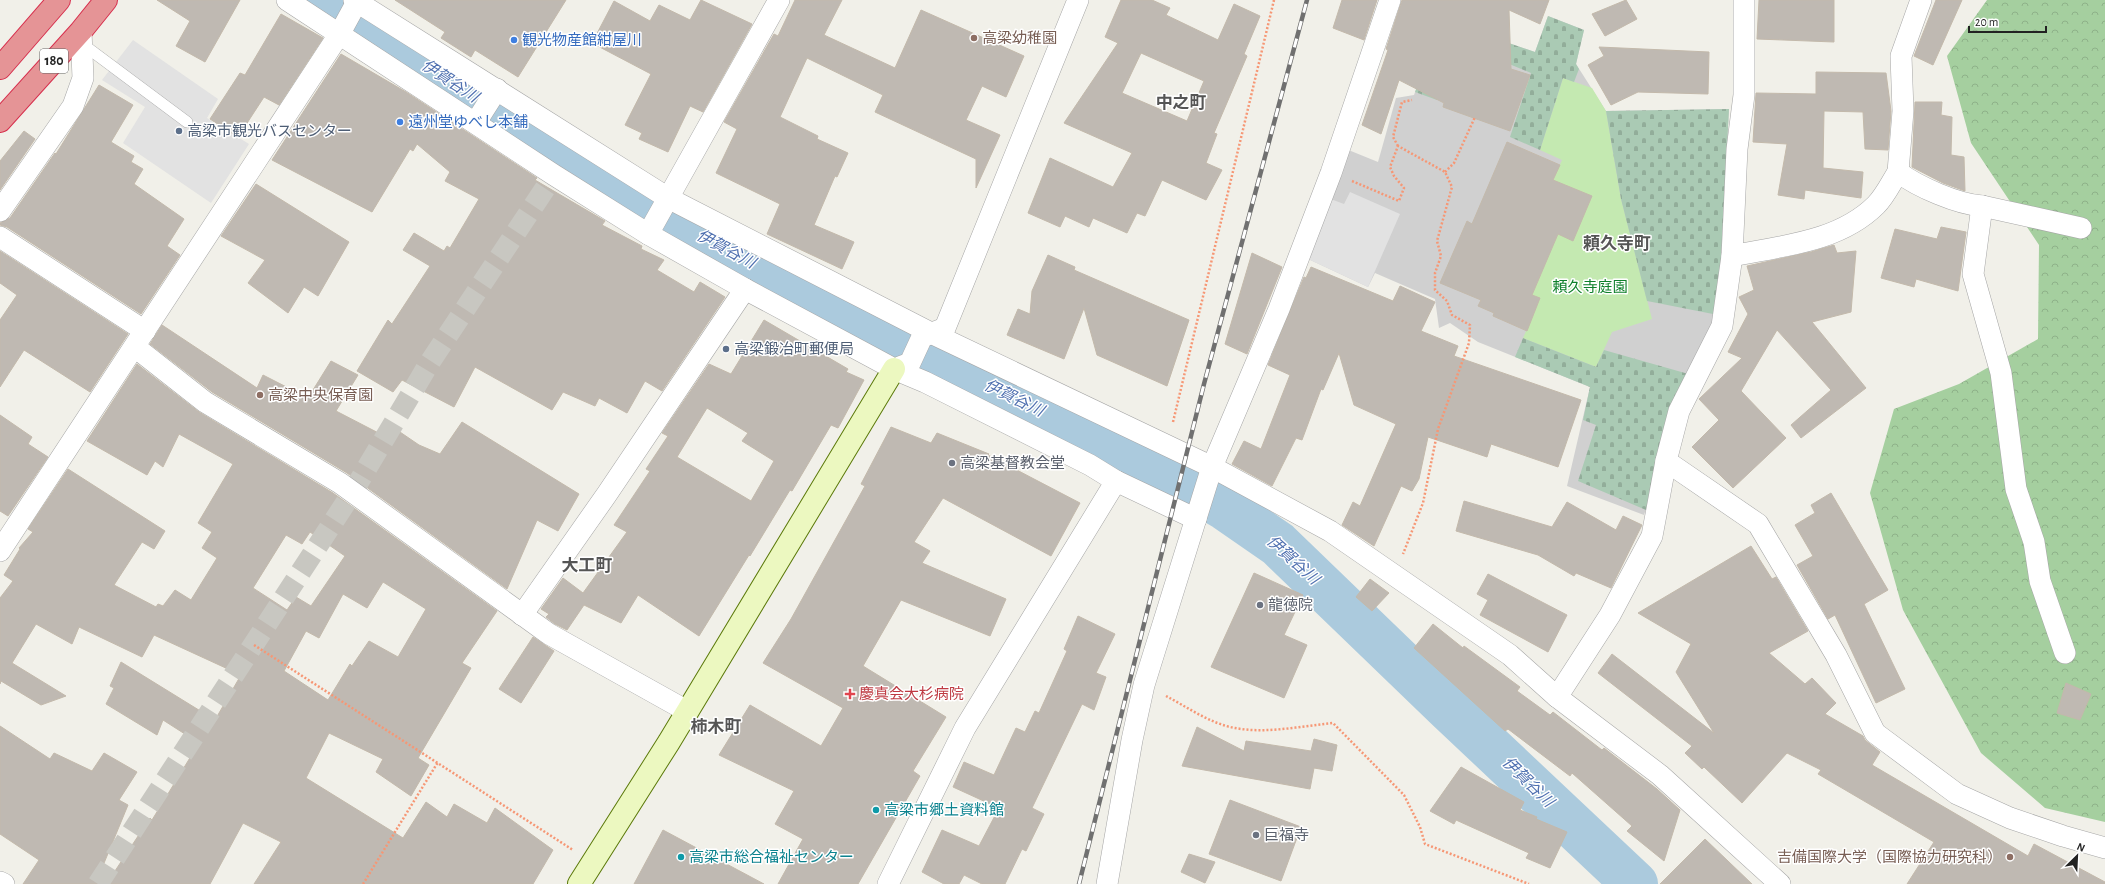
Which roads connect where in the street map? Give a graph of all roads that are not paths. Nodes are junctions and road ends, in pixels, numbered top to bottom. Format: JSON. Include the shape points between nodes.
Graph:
{"nodes":[{"id":1,"x":59,"y":0,"type":"edge"},
{"id":2,"x":106,"y":0,"type":"edge"},
{"id":3,"x":287,"y":0,"type":"edge"},
{"id":4,"x":779,"y":0,"type":"edge"},
{"id":5,"x":1078,"y":0,"type":"edge"},
{"id":6,"x":1390,"y":0,"type":"edge"},
{"id":7,"x":1744,"y":0,"type":"edge"},
{"id":8,"x":1921,"y":0,"type":"edge"},
{"id":9,"x":356,"y":2,"type":"edge"},
{"id":10,"x":340,"y":32,"type":"junction"},
{"id":11,"x":81,"y":37,"type":"junction"},
{"id":12,"x":0,"y":68,"type":"edge"},
{"id":13,"x":496,"y":92,"type":"junction"},
{"id":14,"x":478,"y":120,"type":"junction"},
{"id":15,"x":0,"y":121,"type":"edge"},
{"id":16,"x":188,"y":122,"type":"dead end"},
{"id":17,"x":1898,"y":172,"type":"junction"},
{"id":18,"x":666,"y":201,"type":"junction"},
{"id":19,"x":1982,"y":206,"type":"junction"},
{"id":20,"x":0,"y":211,"type":"edge"},
{"id":21,"x":2081,"y":228,"type":"dead end"},
{"id":22,"x":651,"y":230,"type":"junction"},
{"id":23,"x":0,"y":237,"type":"edge"},
{"id":24,"x":1732,"y":256,"type":"junction"},
{"id":25,"x":745,"y":289,"type":"junction"},
{"id":26,"x":927,"y":335,"type":"junction"},
{"id":27,"x":140,"y":339,"type":"junction"},
{"id":28,"x":902,"y":366,"type":"junction"},
{"id":29,"x":1666,"y":461,"type":"junction"},
{"id":30,"x":1212,"y":467,"type":"junction"},
{"id":31,"x":1116,"y":481,"type":"junction"},
{"id":32,"x":1197,"y":516,"type":"junction"},
{"id":33,"x":0,"y":552,"type":"edge"},
{"id":34,"x":522,"y":615,"type":"junction"},
{"id":35,"x":2065,"y":653,"type":"dead end"},
{"id":36,"x":1557,"y":697,"type":"junction"},
{"id":37,"x":687,"y":711,"type":"junction"},
{"id":38,"x":2105,"y":848,"type":"edge"},
{"id":39,"x":0,"y":882,"type":"edge"},
{"id":40,"x":4,"y":884,"type":"edge"},
{"id":41,"x":579,"y":884,"type":"edge"},
{"id":42,"x":888,"y":884,"type":"edge"},
{"id":43,"x":1107,"y":884,"type":"edge"},
{"id":44,"x":1780,"y":884,"type":"edge"}],
"edges":[{"from":1,"to":12,"type":"highway","number":"180"},
{"from":2,"to":11,"type":"highway","number":"180"},
{"from":3,"to":10,"type":"street"},
{"from":4,"to":18,"type":"street"},
{"from":5,"to":26,"type":"street","via":[[945,328]]},
{"from":6,"to":30,"type":"street","via":[[1331,173],[1270,330]]},
{"from":7,"to":24,"type":"street","via":[[1744,95],[1737,149]]},
{"from":8,"to":17,"type":"street","via":[[1901,56],[1904,111]]},
{"from":9,"to":10,"type":"street"},
{"from":9,"to":13,"type":"street"},
{"from":10,"to":14,"type":"street"},
{"from":10,"to":27,"type":"street"},
{"from":11,"to":15,"type":"highway","number":"180"},
{"from":11,"to":16,"type":"lane"},
{"from":11,"to":20,"type":"street","via":[[83,78],[73,106]]},
{"from":13,"to":14,"type":"street"},
{"from":13,"to":18,"type":"street"},
{"from":14,"to":22,"type":"street","via":[[554,175]]},
{"from":17,"to":19,"type":"street","via":[[1909,180],[1968,204]]},
{"from":17,"to":24,"type":"street","via":[[1877,205],[1852,224],[1813,240]]},
{"from":18,"to":22,"type":"street"},
{"from":18,"to":26,"type":"street"},
{"from":19,"to":21,"type":"street"},
{"from":19,"to":35,"type":"street","via":[[1973,274],[2001,373],[2016,489],[2034,542],[2040,581]]},
{"from":22,"to":25,"type":"street"},
{"from":23,"to":27,"type":"street"},
{"from":24,"to":29,"type":"street","via":[[1722,326],[1679,411]]},
{"from":25,"to":28,"type":"street"},
{"from":25,"to":34,"type":"street"},
{"from":26,"to":28,"type":"street"},
{"from":26,"to":30,"type":"street"},
{"from":27,"to":33,"type":"street"},
{"from":27,"to":34,"type":"street","via":[[205,402],[340,483]]},
{"from":28,"to":31,"type":"street","via":[[925,382],[1083,461]]},
{"from":28,"to":37,"type":"street"},
{"from":29,"to":36,"type":"street","via":[[1652,536],[1610,615]]},
{"from":29,"to":38,"type":"street","via":[[1758,524],[1836,655],[1875,733],[1957,794],[2010,818]]},
{"from":30,"to":32,"type":"street"},
{"from":30,"to":36,"type":"street","via":[[1330,531],[1510,655]]},
{"from":31,"to":32,"type":"street"},
{"from":31,"to":42,"type":"street","via":[[966,728]]},
{"from":32,"to":43,"type":"street","via":[[1144,685]]},
{"from":34,"to":37,"type":"street","via":[[548,634]]},
{"from":36,"to":44,"type":"street","via":[[1660,775]]},
{"from":37,"to":41,"type":"street"},
{"from":39,"to":40,"type":"street"}]}
